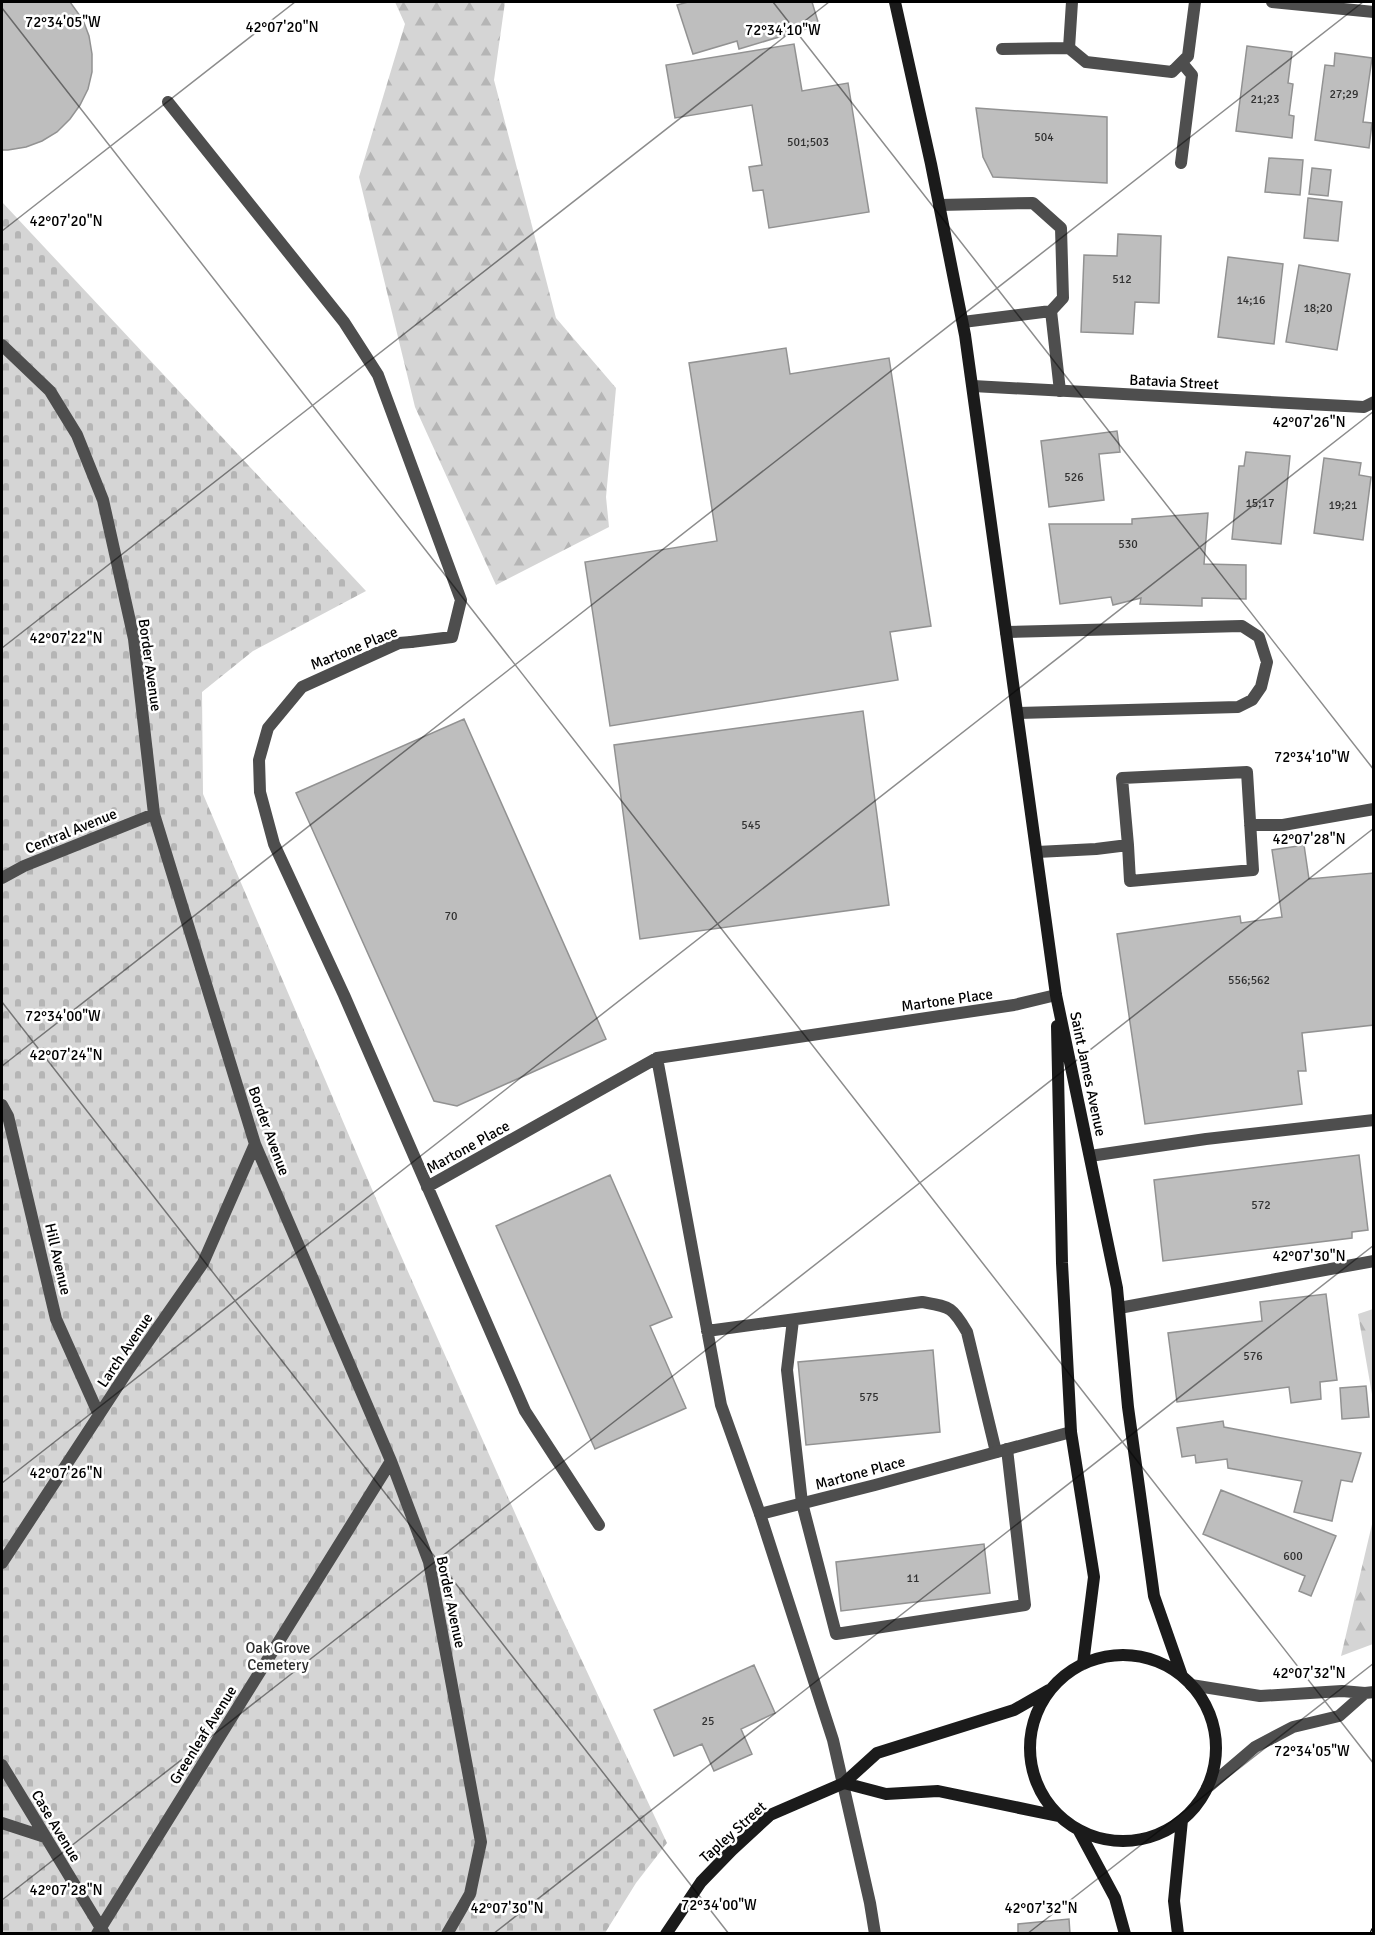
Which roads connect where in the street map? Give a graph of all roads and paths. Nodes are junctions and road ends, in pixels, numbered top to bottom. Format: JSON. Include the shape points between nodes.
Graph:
{"nodes":[{"id":1,"x":895,"y":2,"type":"edge"},
{"id":2,"x":1072,"y":2,"type":"edge"},
{"id":3,"x":1195,"y":2,"type":"edge"},
{"id":4,"x":1272,"y":2,"type":"edge"},
{"id":5,"x":1374,"y":12,"type":"edge"},
{"id":6,"x":1069,"y":48,"type":"junction"},
{"id":7,"x":1002,"y":49,"type":"dead end"},
{"id":8,"x":1182,"y":63,"type":"junction"},
{"id":9,"x":168,"y":102,"type":"dead end"},
{"id":10,"x":1181,"y":163,"type":"dead end"},
{"id":11,"x":939,"y":205,"type":"junction"},
{"id":12,"x":1051,"y":311,"type":"junction"},
{"id":13,"x":963,"y":322,"type":"junction"},
{"id":14,"x":2,"y":345,"type":"edge"},
{"id":15,"x":973,"y":386,"type":"junction"},
{"id":16,"x":1060,"y":391,"type":"junction"},
{"id":17,"x":1374,"y":402,"type":"edge"},
{"id":18,"x":1006,"y":632,"type":"junction"},
{"id":19,"x":1018,"y":713,"type":"junction"},
{"id":20,"x":1374,"y":809,"type":"edge"},
{"id":21,"x":154,"y":814,"type":"junction"},
{"id":22,"x":1250,"y":825,"type":"junction"},
{"id":23,"x":1128,"y":845,"type":"junction"},
{"id":24,"x":1037,"y":852,"type":"junction"},
{"id":25,"x":2,"y":878,"type":"edge"},
{"id":26,"x":1056,"y":995,"type":"junction"},
{"id":27,"x":657,"y":1058,"type":"junction"},
{"id":28,"x":2,"y":1105,"type":"edge"},
{"id":29,"x":1374,"y":1120,"type":"edge"},
{"id":30,"x":255,"y":1144,"type":"junction"},
{"id":31,"x":1090,"y":1156,"type":"junction"},
{"id":32,"x":428,"y":1187,"type":"junction"},
{"id":33,"x":1374,"y":1261,"type":"edge"},
{"id":34,"x":1119,"y":1308,"type":"junction"},
{"id":35,"x":793,"y":1320,"type":"junction"},
{"id":36,"x":707,"y":1331,"type":"junction"},
{"id":37,"x":99,"y":1415,"type":"junction"},
{"id":38,"x":1071,"y":1432,"type":"junction"},
{"id":39,"x":1001,"y":1450,"type":"junction"},
{"id":40,"x":391,"y":1461,"type":"junction"},
{"id":41,"x":802,"y":1503,"type":"junction"},
{"id":42,"x":760,"y":1514,"type":"junction"},
{"id":43,"x":599,"y":1525,"type":"dead end"},
{"id":44,"x":2,"y":1563,"type":"edge"},
{"id":45,"x":1083,"y":1664,"type":"junction"},
{"id":46,"x":1187,"y":1681,"type":"junction"},
{"id":47,"x":1052,"y":1687,"type":"junction"},
{"id":48,"x":1369,"y":1692,"type":"edge"},
{"id":49,"x":2,"y":1765,"type":"edge"},
{"id":50,"x":844,"y":1783,"type":"junction"},
{"id":51,"x":1207,"y":1788,"type":"junction"},
{"id":52,"x":1058,"y":1816,"type":"junction"},
{"id":53,"x":1182,"y":1820,"type":"junction"},
{"id":54,"x":2,"y":1823,"type":"edge"},
{"id":55,"x":1079,"y":1831,"type":"junction"},
{"id":56,"x":45,"y":1837,"type":"junction"},
{"id":57,"x":100,"y":1932,"type":"edge"},
{"id":58,"x":447,"y":1934,"type":"edge"},
{"id":59,"x":666,"y":1934,"type":"edge"},
{"id":60,"x":875,"y":1934,"type":"edge"},
{"id":61,"x":1125,"y":1934,"type":"edge"},
{"id":62,"x":1178,"y":1934,"type":"edge"}],
"edges":[{"from":1,"to":11,"type":"main road"},
{"from":2,"to":6,"type":"street"},
{"from":3,"to":8,"type":"street","via":[[1188,56]]},
{"from":4,"to":5,"type":"street"},
{"from":6,"to":7,"type":"street"},
{"from":6,"to":8,"type":"street","via":[[1086,62],[1173,72]]},
{"from":8,"to":10,"type":"street","via":[[1192,75]]},
{"from":9,"to":32,"type":"street","name":"Martone Place","via":[[344,322],[378,375],[462,600],[452,637],[405,642],[302,687],[268,728],[260,760],[260,792],[274,844]]},
{"from":11,"to":12,"type":"street","via":[[1033,202],[1061,228],[1063,298]]},
{"from":11,"to":13,"type":"main road"},
{"from":12,"to":13,"type":"street"},
{"from":12,"to":16,"type":"street"},
{"from":13,"to":15,"type":"main road"},
{"from":14,"to":21,"type":"street","name":"Border Avenue","via":[[50,391],[77,435],[103,500],[134,639]]},
{"from":15,"to":16,"type":"street","name":"Batavia Street"},
{"from":15,"to":18,"type":"main road"},
{"from":16,"to":17,"type":"street","name":"Batavia Street","via":[[1365,407]]},
{"from":18,"to":19,"type":"main road"},
{"from":18,"to":19,"type":"street","via":[[1242,626],[1259,637],[1266,662],[1261,687],[1252,700],[1238,707]]},
{"from":19,"to":24,"type":"main road"},
{"from":20,"to":22,"type":"street","via":[[1283,825]]},
{"from":21,"to":25,"type":"street","name":"Central Avenue"},
{"from":21,"to":30,"type":"street","name":"Border Avenue"},
{"from":22,"to":23,"type":"street","via":[[1253,870],[1130,881]]},
{"from":22,"to":23,"type":"street","via":[[1247,772],[1122,778]]},
{"from":23,"to":24,"type":"street"},
{"from":24,"to":26,"type":"main road"},
{"from":26,"to":27,"type":"street","name":"Martone Place","via":[[1014,1005]]},
{"from":26,"to":31,"type":"main road","name":"Saint James Avenue"},
{"from":26,"to":38,"type":"main road","name":"Saint James Avenue","via":[[1062,1263]]},
{"from":27,"to":32,"type":"street","name":"Martone Place"},
{"from":27,"to":36,"type":"street"},
{"from":28,"to":37,"type":"street","name":"Hill Avenue","via":[[8,1116],[56,1319]]},
{"from":29,"to":31,"type":"street"},
{"from":30,"to":37,"type":"street","name":"Larch Avenue","via":[[203,1263]]},
{"from":30,"to":40,"type":"street","name":"Border Avenue"},
{"from":31,"to":34,"type":"main road","name":"Saint James Avenue"},
{"from":32,"to":43,"type":"street","via":[[525,1411]]},
{"from":33,"to":34,"type":"street"},
{"from":34,"to":46,"type":"main road","name":"Saint James Avenue","via":[[1128,1407],[1154,1596]]},
{"from":35,"to":36,"type":"street"},
{"from":35,"to":39,"type":"street","via":[[922,1302],[947,1306],[967,1332]]},
{"from":35,"to":41,"type":"street","via":[[787,1370]]},
{"from":36,"to":42,"type":"street","via":[[721,1405]]},
{"from":37,"to":44,"type":"street","name":"Larch Avenue"},
{"from":38,"to":39,"type":"street","name":"Martone Place"},
{"from":38,"to":45,"type":"main road","name":"Saint James Avenue","via":[[1094,1577]]},
{"from":39,"to":41,"type":"street","name":"Martone Place"},
{"from":39,"to":41,"type":"street","via":[[1025,1605],[836,1634]]},
{"from":40,"to":57,"type":"street","name":"Greenleaf Avenue"},
{"from":40,"to":58,"type":"street","name":"Border Avenue","via":[[429,1562],[481,1842],[470,1894]]},
{"from":41,"to":42,"type":"street","name":"Martone Place"},
{"from":42,"to":50,"type":"street"},
{"from":45,"to":46,"type":"main road","via":[[1108,1656],[1134,1656],[1160,1663]]},
{"from":45,"to":47,"type":"main road"},
{"from":46,"to":48,"type":"street","via":[[1260,1696]]},
{"from":46,"to":51,"type":"main road","via":[[1204,1703],[1216,1745]]},
{"from":47,"to":50,"type":"main road","name":"Tapley Street","via":[[1014,1710],[877,1753]]},
{"from":47,"to":52,"type":"main road","via":[[1031,1729],[1030,1753],[1033,1776],[1043,1798]]},
{"from":48,"to":51,"type":"street","via":[[1340,1716],[1293,1727],[1255,1747]]},
{"from":49,"to":56,"type":"street","name":"Case Avenue"},
{"from":50,"to":52,"type":"main road","via":[[886,1794],[938,1791]]},
{"from":50,"to":59,"type":"main road","name":"Tapley Street","via":[[770,1815],[701,1882]]},
{"from":50,"to":60,"type":"street"},
{"from":51,"to":53,"type":"main road"},
{"from":52,"to":55,"type":"main road"},
{"from":53,"to":55,"type":"main road","via":[[1158,1834],[1132,1841],[1105,1840]]},
{"from":53,"to":62,"type":"main road","via":[[1174,1901]]},
{"from":54,"to":56,"type":"street"},
{"from":55,"to":61,"type":"main road","via":[[1115,1898]]},
{"from":56,"to":57,"type":"street","name":"Case Avenue"}]}
